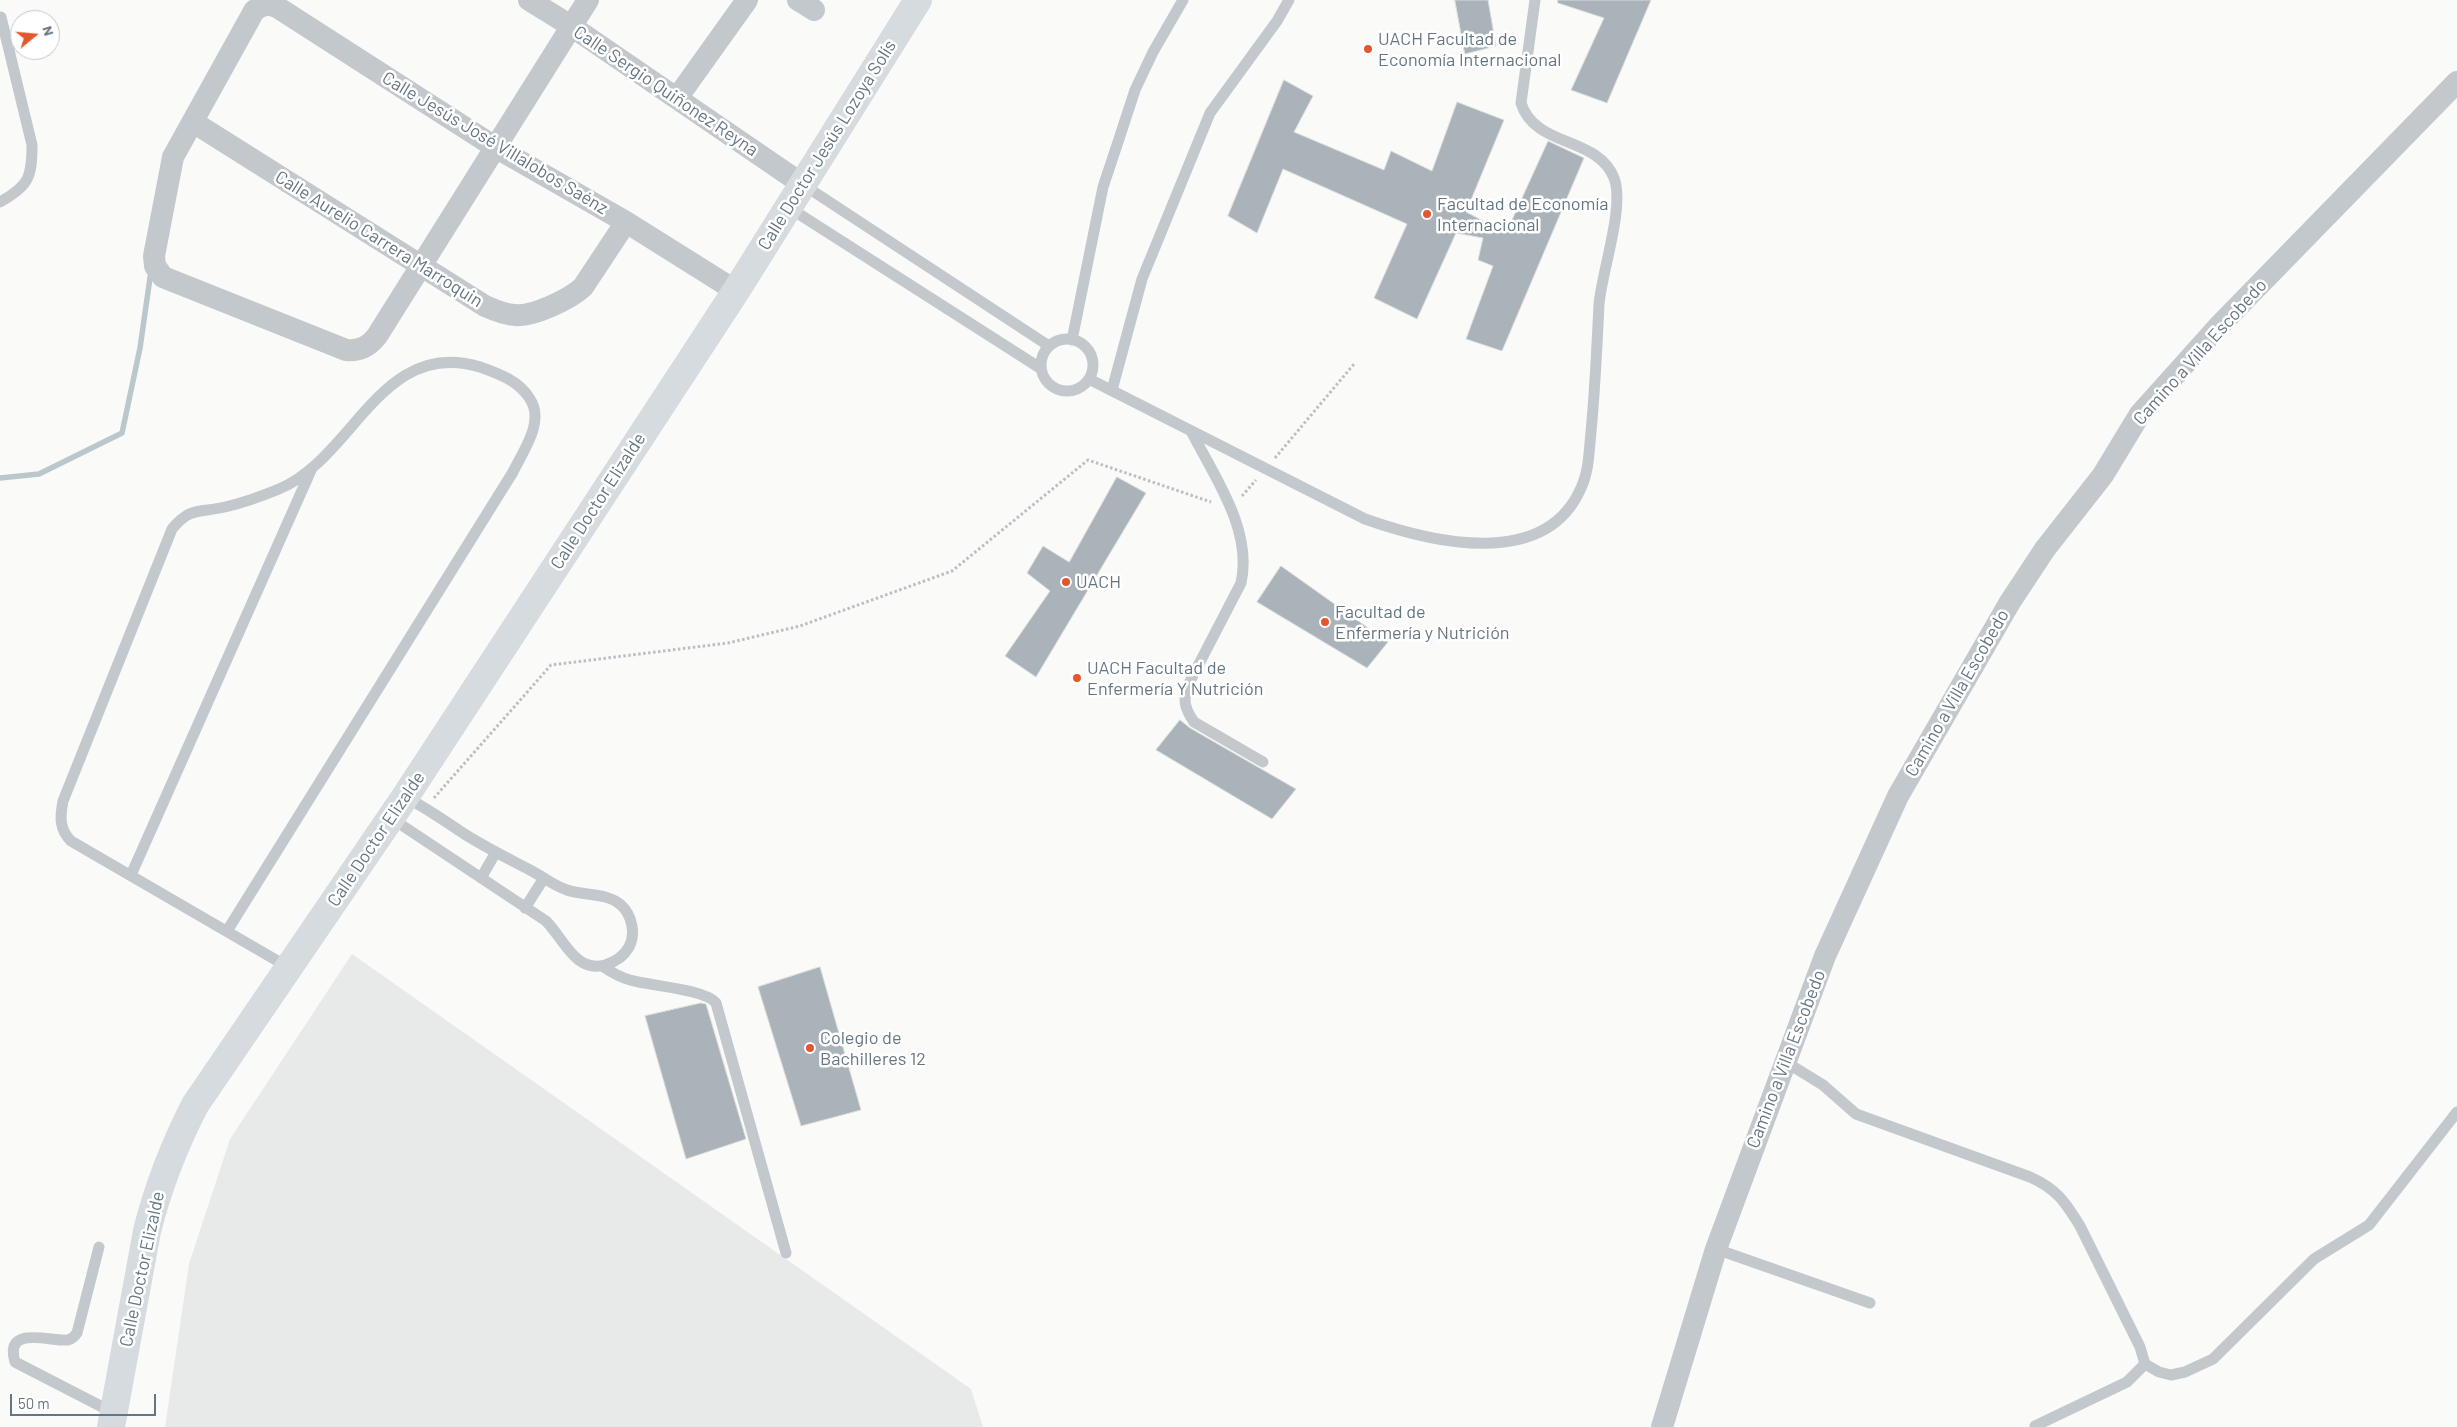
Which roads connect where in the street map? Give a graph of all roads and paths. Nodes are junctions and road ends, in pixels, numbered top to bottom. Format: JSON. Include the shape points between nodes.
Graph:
{"nodes":[{"id":1,"x":529,"y":0,"type":"edge"},
{"id":2,"x":588,"y":0,"type":"edge"},
{"id":3,"x":747,"y":0,"type":"edge"},
{"id":4,"x":918,"y":0,"type":"edge"},
{"id":5,"x":1183,"y":0,"type":"edge"},
{"id":6,"x":1289,"y":0,"type":"edge"},
{"id":7,"x":1535,"y":0,"type":"edge"},
{"id":8,"x":1,"y":18,"type":"edge"},
{"id":9,"x":571,"y":26,"type":"junction"},
{"id":10,"x":2457,"y":82,"type":"edge"},
{"id":11,"x":677,"y":98,"type":"junction"},
{"id":12,"x":193,"y":122,"type":"junction"},
{"id":13,"x":495,"y":147,"type":"junction"},
{"id":14,"x":795,"y":195,"type":"junction"},
{"id":15,"x":0,"y":202,"type":"edge"},
{"id":16,"x":626,"y":222,"type":"junction"},
{"id":17,"x":420,"y":267,"type":"junction"},
{"id":18,"x":736,"y":291,"type":"junction"},
{"id":19,"x":1072,"y":340,"type":"junction"},
{"id":20,"x":1049,"y":346,"type":"junction"},
{"id":21,"x":1354,"y":364,"type":"dead end"},
{"id":22,"x":1040,"y":368,"type":"junction"},
{"id":23,"x":1089,"y":379,"type":"junction"},
{"id":24,"x":1112,"y":390,"type":"junction"},
{"id":25,"x":1191,"y":431,"type":"junction"},
{"id":26,"x":1267,"y":467,"type":"junction"},
{"id":27,"x":312,"y":468,"type":"junction"},
{"id":28,"x":1231,"y":509,"type":"junction"},
{"id":29,"x":1263,"y":762,"type":"dead end"},
{"id":30,"x":407,"y":808,"type":"junction"},
{"id":31,"x":496,"y":852,"type":"junction"},
{"id":32,"x":131,"y":875,"type":"junction"},
{"id":33,"x":481,"y":878,"type":"junction"},
{"id":34,"x":544,"y":878,"type":"junction"},
{"id":35,"x":525,"y":908,"type":"junction"},
{"id":36,"x":227,"y":931,"type":"junction"},
{"id":37,"x":602,"y":966,"type":"junction"},
{"id":38,"x":288,"y":967,"type":"junction"},
{"id":39,"x":1784,"y":1061,"type":"junction"},
{"id":40,"x":2457,"y":1112,"type":"edge"},
{"id":41,"x":99,"y":1247,"type":"dead end"},
{"id":42,"x":1716,"y":1249,"type":"junction"},
{"id":43,"x":786,"y":1253,"type":"dead end"},
{"id":44,"x":1870,"y":1303,"type":"dead end"},
{"id":45,"x":2145,"y":1364,"type":"junction"},
{"id":46,"x":112,"y":1420,"type":"edge"},
{"id":47,"x":2035,"y":1426,"type":"edge"},
{"id":48,"x":1662,"y":1427,"type":"edge"}],
"edges":[{"from":1,"to":9,"type":"street","name":"Calle Sergio Quiñonez Reyna"},
{"from":2,"to":9,"type":"street"},
{"from":3,"to":11,"type":"street"},
{"from":4,"to":14,"type":"street","name":"Calle Doctor Jesús Lozoya Solís"},
{"from":5,"to":19,"type":"lane","via":[[1135,90],[1103,187]]},
{"from":6,"to":24,"type":"lane","via":[[1210,114],[1142,279]]},
{"from":7,"to":26,"type":"lane","via":[[1521,103],[1524,111],[1542,131],[1603,161],[1615,179],[1617,193],[1617,212],[1601,282],[1587,469],[1575,500],[1561,518],[1545,530],[1507,541],[1471,544],[1406,534],[1365,519]]},
{"from":8,"to":15,"type":"lane","via":[[32,145],[32,167],[28,182]]},
{"from":9,"to":11,"type":"street","name":"Calle Sergio Quiñonez Reyna"},
{"from":9,"to":13,"type":"street"},
{"from":10,"to":39,"type":"street","name":"Camino a Villa Escobedo","via":[[2218,327],[2140,414],[2103,475],[2045,549],[2010,602],[1898,796],[1825,956]]},
{"from":11,"to":14,"type":"street","name":"Calle Sergio Quiñonez Reyna"},
{"from":12,"to":13,"type":"street","name":"Calle Jesús José Villalobos Saénz","via":[[254,11],[263,5],[277,7]]},
{"from":12,"to":17,"type":"street","name":"Calle Aurelio Carrera Marroquin"},
{"from":12,"to":17,"type":"street","via":[[173,157],[156,244],[155,266],[163,277],[346,350],[356,351],[377,336]]},
{"from":13,"to":16,"type":"street","name":"Calle Jesús José Villalobos Saénz"},
{"from":13,"to":17,"type":"street"},
{"from":14,"to":18,"type":"street","name":"Calle Doctor Jesús Lozoya Solís"},
{"from":14,"to":20,"type":"lane"},
{"from":14,"to":22,"type":"lane"},
{"from":16,"to":17,"type":"street","name":"Calle Aurelio Carrera Marroquin","via":[[583,287],[562,300],[526,314],[515,315],[485,306]]},
{"from":16,"to":18,"type":"street","name":"Calle Jesús José Villalobos Saénz"},
{"from":18,"to":30,"type":"street","name":"Calle Doctor Elizalde"},
{"from":19,"to":20,"type":"lane","via":[[1064,339]]},
{"from":19,"to":23,"type":"lane","via":[[1091,355]]},
{"from":20,"to":22,"type":"lane"},
{"from":21,"to":26,"type":"path"},
{"from":22,"to":23,"type":"lane","via":[[1047,383],[1061,391],[1077,390]]},
{"from":23,"to":24,"type":"lane"},
{"from":24,"to":25,"type":"lane"},
{"from":25,"to":26,"type":"lane"},
{"from":25,"to":28,"type":"lane"},
{"from":26,"to":28,"type":"path"},
{"from":27,"to":32,"type":"lane"},
{"from":27,"to":32,"type":"lane","via":[[280,489],[224,508],[188,513],[172,529],[62,801],[61,826],[64,834]]},
{"from":27,"to":36,"type":"lane","via":[[383,392],[407,374],[428,365],[455,362],[502,375],[526,393],[536,412],[535,426],[513,472]]},
{"from":28,"to":29,"type":"lane","via":[[1245,559],[1241,583],[1187,687],[1184,699],[1186,711],[1194,722]]},
{"from":28,"to":30,"type":"path","via":[[1088,460],[952,572],[800,626],[728,643],[551,665]]},
{"from":30,"to":31,"type":"lane"},
{"from":30,"to":33,"type":"lane"},
{"from":30,"to":38,"type":"street","name":"Calle Doctor Elizalde"},
{"from":31,"to":33,"type":"lane"},
{"from":31,"to":34,"type":"lane"},
{"from":32,"to":36,"type":"lane"},
{"from":33,"to":35,"type":"lane"},
{"from":34,"to":35,"type":"lane"},
{"from":34,"to":37,"type":"lane","via":[[566,890],[611,898],[628,914],[632,941],[625,953],[613,963]]},
{"from":35,"to":37,"type":"lane","via":[[546,921],[575,959],[582,964]]},
{"from":36,"to":38,"type":"lane"},
{"from":37,"to":43,"type":"lane","via":[[629,980],[705,994],[716,1003]]},
{"from":38,"to":46,"type":"street","name":"Calle Doctor Elizalde","via":[[195,1105],[172,1152],[147,1231]]},
{"from":39,"to":42,"type":"street","name":"Camino a Villa Escobedo"},
{"from":39,"to":45,"type":"lane","via":[[1823,1085],[1856,1114],[2030,1177],[2059,1194],[2080,1226],[2140,1347]]},
{"from":40,"to":45,"type":"lane","via":[[2369,1225],[2314,1259],[2213,1359],[2172,1375]]},
{"from":41,"to":46,"type":"lane","via":[[78,1333],[67,1340],[32,1336],[23,1339],[15,1346],[13,1355],[15,1362]]},
{"from":42,"to":44,"type":"lane"},
{"from":42,"to":48,"type":"street","name":"Camino a Villa Escobedo"},
{"from":45,"to":47,"type":"lane","via":[[2127,1382]]}]}
